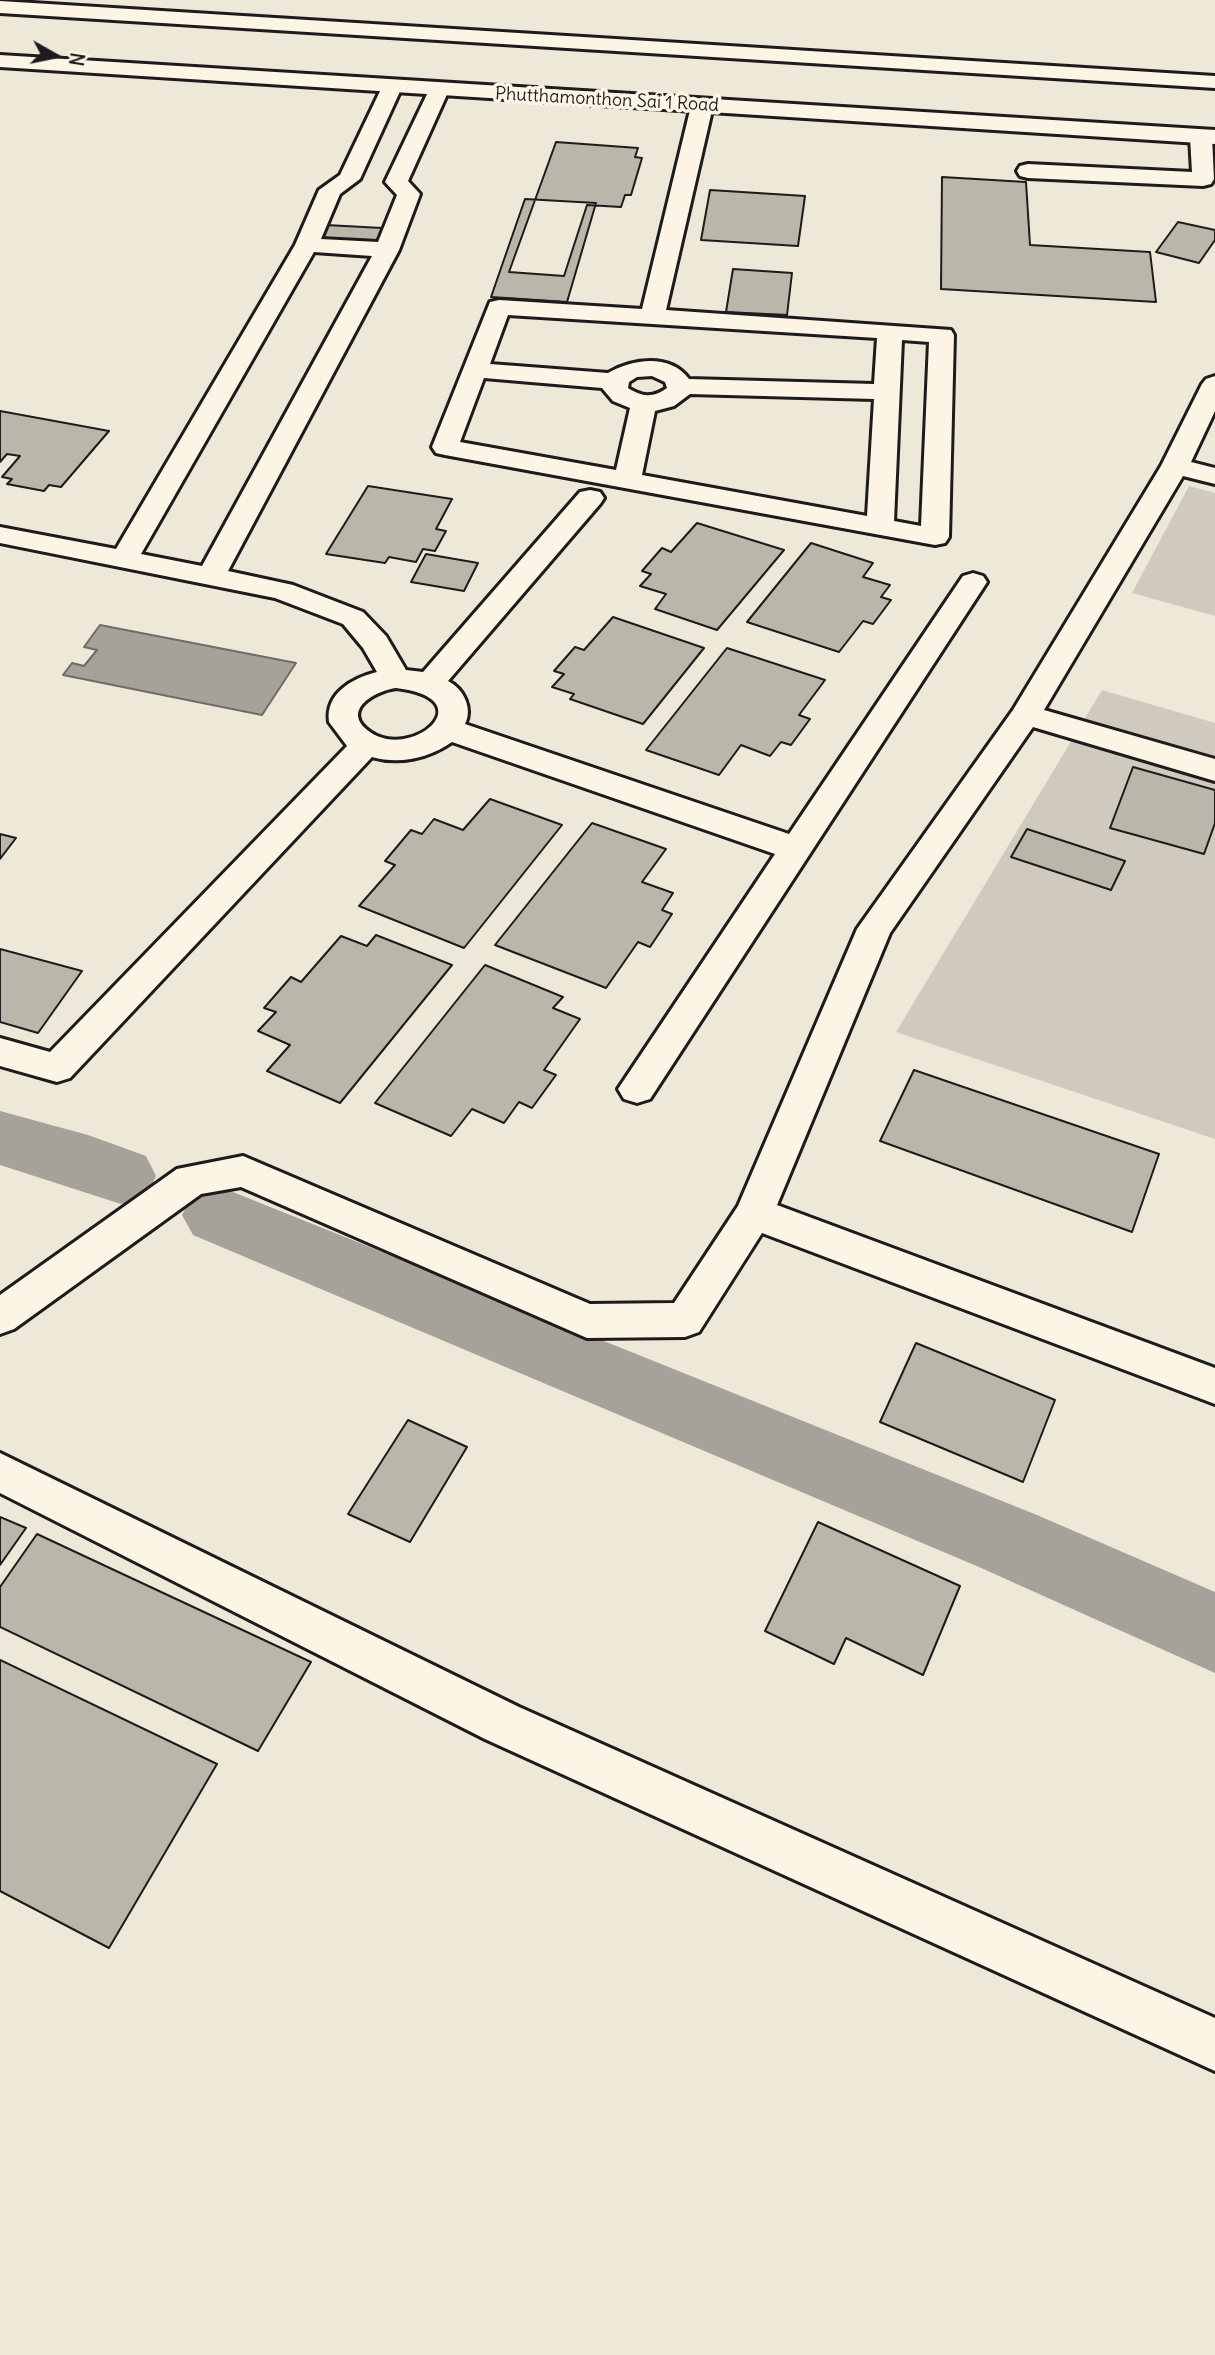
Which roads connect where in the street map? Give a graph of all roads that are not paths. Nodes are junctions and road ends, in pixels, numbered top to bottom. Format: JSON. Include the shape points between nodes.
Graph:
{"nodes":[{"id":1,"x":54,"y":5,"type":"edge"},
{"id":2,"x":0,"y":7,"type":"edge"},
{"id":3,"x":0,"y":61,"type":"edge"},
{"id":4,"x":1215,"y":82,"type":"edge"},
{"id":5,"x":392,"y":87,"type":"junction"},
{"id":6,"x":439,"y":90,"type":"junction"},
{"id":7,"x":702,"y":106,"type":"junction"},
{"id":8,"x":1208,"y":137,"type":"edge"},
{"id":9,"x":1028,"y":171,"type":"dead end"},
{"id":10,"x":307,"y":245,"type":"junction"},
{"id":11,"x":387,"y":250,"type":"junction"},
{"id":12,"x":655,"y":317,"type":"junction"},
{"id":13,"x":890,"y":332,"type":"junction"},
{"id":14,"x":649,"y":368,"type":"junction"},
{"id":15,"x":475,"y":370,"type":"junction"},
{"id":16,"x":616,"y":381,"type":"junction"},
{"id":17,"x":1215,"y":384,"type":"edge"},
{"id":18,"x":680,"y":386,"type":"junction"},
{"id":19,"x":887,"y":392,"type":"junction"},
{"id":20,"x":644,"y":403,"type":"junction"},
{"id":21,"x":1175,"y":466,"type":"junction"},
{"id":22,"x":1215,"y":476,"type":"edge"},
{"id":23,"x":626,"y":480,"type":"junction"},
{"id":24,"x":590,"y":498,"type":"dead end"},
{"id":25,"x":880,"y":527,"type":"junction"},
{"id":26,"x":0,"y":535,"type":"edge"},
{"id":27,"x":125,"y":558,"type":"junction"},
{"id":28,"x":212,"y":575,"type":"junction"},
{"id":29,"x":973,"y":582,"type":"dead end"},
{"id":30,"x":396,"y":678,"type":"junction"},
{"id":31,"x":431,"y":682,"type":"junction"},
{"id":32,"x":1026,"y":715,"type":"junction"},
{"id":33,"x":447,"y":729,"type":"junction"},
{"id":34,"x":366,"y":745,"type":"junction"},
{"id":35,"x":1215,"y":770,"type":"edge"},
{"id":36,"x":796,"y":849,"type":"junction"},
{"id":37,"x":0,"y":1052,"type":"edge"},
{"id":38,"x":637,"y":1089,"type":"dead end"},
{"id":39,"x":754,"y":1213,"type":"junction"},
{"id":40,"x":0,"y":1317,"type":"edge"},
{"id":41,"x":1215,"y":1386,"type":"edge"},
{"id":42,"x":0,"y":1472,"type":"edge"},
{"id":43,"x":1215,"y":2045,"type":"edge"}],
"edges":[{"from":1,"to":2,"type":"street"},
{"from":1,"to":4,"type":"street"},
{"from":3,"to":5,"type":"street","name":"Phutthamonthon Sai 1 Road"},
{"from":5,"to":6,"type":"street","name":"Phutthamonthon Sai 1 Road"},
{"from":5,"to":10,"type":"street","via":[[349,179],[330,190]]},
{"from":6,"to":7,"type":"street","name":"Phutthamonthon Sai 1 Road"},
{"from":6,"to":11,"type":"street","via":[[397,182],[409,194]]},
{"from":7,"to":8,"type":"street","name":"Phutthamonthon Sai 1 Road"},
{"from":7,"to":12,"type":"street"},
{"from":8,"to":9,"type":"street","via":[[1203,179]]},
{"from":10,"to":11,"type":"street"},
{"from":10,"to":27,"type":"street"},
{"from":11,"to":28,"type":"street"},
{"from":12,"to":13,"type":"street"},
{"from":12,"to":14,"type":"street"},
{"from":12,"to":15,"type":"street","via":[[499,307]]},
{"from":13,"to":19,"type":"street"},
{"from":13,"to":25,"type":"street","via":[[942,335],[935,537]]},
{"from":14,"to":16,"type":"street","via":[[631,370]]},
{"from":14,"to":18,"type":"street","via":[[671,374]]},
{"from":15,"to":16,"type":"street"},
{"from":15,"to":23,"type":"street","via":[[445,447]]},
{"from":16,"to":20,"type":"street","via":[[620,395]]},
{"from":17,"to":21,"type":"street"},
{"from":18,"to":19,"type":"street"},
{"from":18,"to":20,"type":"street","via":[[668,400]]},
{"from":19,"to":25,"type":"street"},
{"from":20,"to":23,"type":"street"},
{"from":21,"to":22,"type":"street"},
{"from":21,"to":32,"type":"street"},
{"from":23,"to":25,"type":"street"},
{"from":24,"to":31,"type":"street"},
{"from":26,"to":27,"type":"street"},
{"from":27,"to":28,"type":"street"},
{"from":28,"to":30,"type":"street","via":[[283,591],[353,618]]},
{"from":29,"to":36,"type":"street"},
{"from":30,"to":31,"type":"street"},
{"from":30,"to":34,"type":"street","via":[[364,687],[346,705],[345,727]]},
{"from":31,"to":33,"type":"street","via":[[452,700],[455,712]]},
{"from":32,"to":35,"type":"street"},
{"from":32,"to":39,"type":"street","via":[[874,929]]},
{"from":33,"to":34,"type":"street","via":[[430,743],[414,748]]},
{"from":33,"to":36,"type":"street"},
{"from":34,"to":37,"type":"street","via":[[57,1068]]},
{"from":36,"to":38,"type":"street"},
{"from":39,"to":40,"type":"street","via":[[685,1320],[587,1321],[243,1171],[191,1180]]},
{"from":39,"to":41,"type":"street"},
{"from":42,"to":43,"type":"street","via":[[502,1723]]}]}
